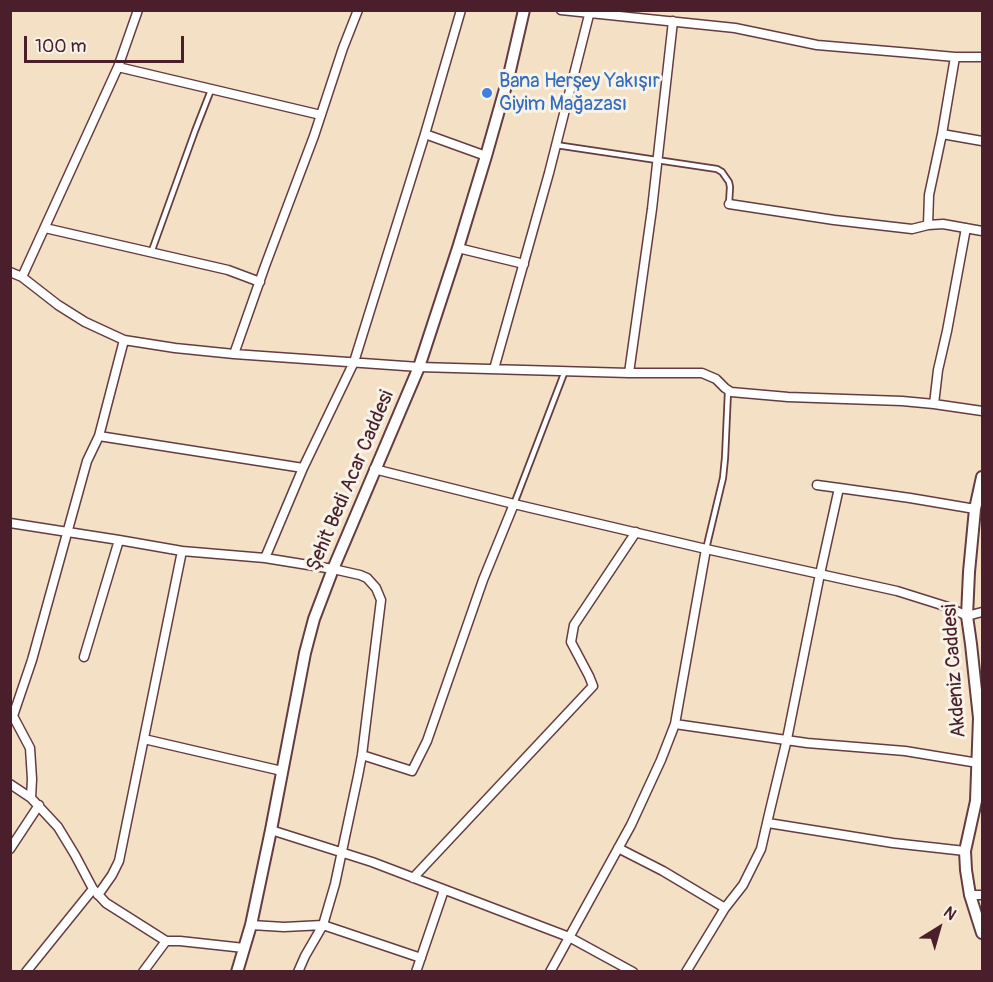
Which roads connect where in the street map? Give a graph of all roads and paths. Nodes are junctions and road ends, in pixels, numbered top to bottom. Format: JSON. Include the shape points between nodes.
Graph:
{"nodes":[{"id":1,"x":138,"y":10,"type":"edge"},
{"id":2,"x":358,"y":10,"type":"edge"},
{"id":3,"x":461,"y":10,"type":"edge"},
{"id":4,"x":524,"y":10,"type":"edge"},
{"id":5,"x":561,"y":10,"type":"edge"},
{"id":6,"x":590,"y":12,"type":"edge"},
{"id":7,"x":673,"y":21,"type":"junction"},
{"id":8,"x":955,"y":57,"type":"junction"},
{"id":9,"x":982,"y":57,"type":"edge"},
{"id":10,"x":118,"y":67,"type":"junction"},
{"id":11,"x":211,"y":89,"type":"junction"},
{"id":12,"x":321,"y":115,"type":"junction"},
{"id":13,"x":425,"y":134,"type":"junction"},
{"id":14,"x":942,"y":134,"type":"junction"},
{"id":15,"x":982,"y":141,"type":"edge"},
{"id":16,"x":556,"y":145,"type":"junction"},
{"id":17,"x":486,"y":156,"type":"junction"},
{"id":18,"x":657,"y":160,"type":"junction"},
{"id":19,"x":729,"y":204,"type":"joint"},
{"id":20,"x":928,"y":225,"type":"junction"},
{"id":21,"x":45,"y":228,"type":"junction"},
{"id":22,"x":966,"y":228,"type":"junction"},
{"id":23,"x":982,"y":231,"type":"edge"},
{"id":24,"x":458,"y":248,"type":"junction"},
{"id":25,"x":151,"y":253,"type":"junction"},
{"id":26,"x":524,"y":264,"type":"junction"},
{"id":27,"x":10,"y":272,"type":"edge"},
{"id":28,"x":22,"y":277,"type":"junction"},
{"id":29,"x":260,"y":282,"type":"junction"},
{"id":30,"x":124,"y":340,"type":"junction"},
{"id":31,"x":234,"y":354,"type":"junction"},
{"id":32,"x":354,"y":363,"type":"junction"},
{"id":33,"x":419,"y":367,"type":"junction"},
{"id":34,"x":494,"y":369,"type":"junction"},
{"id":35,"x":565,"y":371,"type":"junction"},
{"id":36,"x":629,"y":373,"type":"junction"},
{"id":37,"x":728,"y":391,"type":"junction"},
{"id":38,"x":934,"y":404,"type":"junction"},
{"id":39,"x":982,"y":411,"type":"edge"},
{"id":40,"x":99,"y":436,"type":"junction"},
{"id":41,"x":303,"y":468,"type":"junction"},
{"id":42,"x":374,"y":469,"type":"junction"},
{"id":43,"x":982,"y":477,"type":"edge"},
{"id":44,"x":817,"y":485,"type":"dead end"},
{"id":45,"x":839,"y":488,"type":"junction"},
{"id":46,"x":514,"y":504,"type":"junction"},
{"id":47,"x":975,"y":509,"type":"junction"},
{"id":48,"x":10,"y":523,"type":"edge"},
{"id":49,"x":68,"y":532,"type":"junction"},
{"id":50,"x":636,"y":532,"type":"junction"},
{"id":51,"x":119,"y":540,"type":"junction"},
{"id":52,"x":706,"y":549,"type":"junction"},
{"id":53,"x":182,"y":551,"type":"junction"},
{"id":54,"x":265,"y":558,"type":"junction"},
{"id":55,"x":333,"y":569,"type":"junction"},
{"id":56,"x":820,"y":574,"type":"junction"},
{"id":57,"x":982,"y":612,"type":"edge"},
{"id":58,"x":967,"y":616,"type":"junction"},
{"id":59,"x":84,"y":657,"type":"dead end"},
{"id":60,"x":12,"y":715,"type":"edge"},
{"id":61,"x":675,"y":724,"type":"junction"},
{"id":62,"x":144,"y":739,"type":"junction"},
{"id":63,"x":787,"y":739,"type":"junction"},
{"id":64,"x":362,"y":755,"type":"junction"},
{"id":65,"x":978,"y":763,"type":"junction"},
{"id":66,"x":282,"y":771,"type":"junction"},
{"id":67,"x":10,"y":784,"type":"edge"},
{"id":68,"x":31,"y":798,"type":"junction"},
{"id":69,"x":979,"y":801,"type":"edge"},
{"id":70,"x":39,"y":805,"type":"junction"},
{"id":71,"x":768,"y":823,"type":"junction"},
{"id":72,"x":271,"y":830,"type":"junction"},
{"id":73,"x":618,"y":848,"type":"junction"},
{"id":74,"x":10,"y":849,"type":"edge"},
{"id":75,"x":965,"y":851,"type":"junction"},
{"id":76,"x":342,"y":852,"type":"junction"},
{"id":77,"x":413,"y":878,"type":"junction"},
{"id":78,"x":444,"y":890,"type":"junction"},
{"id":79,"x":95,"y":892,"type":"junction"},
{"id":80,"x":970,"y":895,"type":"junction"},
{"id":81,"x":982,"y":895,"type":"edge"},
{"id":82,"x":725,"y":908,"type":"junction"},
{"id":83,"x":251,"y":925,"type":"junction"},
{"id":84,"x":323,"y":925,"type":"junction"},
{"id":85,"x":982,"y":933,"type":"edge"},
{"id":86,"x":569,"y":937,"type":"junction"},
{"id":87,"x":166,"y":941,"type":"junction"},
{"id":88,"x":244,"y":948,"type":"junction"},
{"id":89,"x":421,"y":958,"type":"junction"},
{"id":90,"x":26,"y":972,"type":"edge"},
{"id":91,"x":143,"y":972,"type":"edge"},
{"id":92,"x":237,"y":972,"type":"edge"},
{"id":93,"x":298,"y":972,"type":"edge"},
{"id":94,"x":416,"y":972,"type":"edge"},
{"id":95,"x":550,"y":972,"type":"edge"},
{"id":96,"x":633,"y":972,"type":"edge"},
{"id":97,"x":686,"y":972,"type":"edge"}],
"edges":[{"from":1,"to":10,"type":"street"},
{"from":2,"to":12,"type":"street"},
{"from":3,"to":13,"type":"street"},
{"from":4,"to":17,"type":"street","name":"Şehit Bedi Acar Caddesi"},
{"from":5,"to":6,"type":"street"},
{"from":6,"to":7,"type":"street"},
{"from":6,"to":16,"type":"street"},
{"from":7,"to":8,"type":"street","via":[[735,28],[816,45]]},
{"from":7,"to":18,"type":"street"},
{"from":8,"to":9,"type":"street"},
{"from":8,"to":14,"type":"street"},
{"from":10,"to":11,"type":"street"},
{"from":10,"to":21,"type":"street"},
{"from":11,"to":12,"type":"street"},
{"from":11,"to":25,"type":"lane"},
{"from":12,"to":29,"type":"street"},
{"from":13,"to":17,"type":"street"},
{"from":13,"to":32,"type":"street"},
{"from":14,"to":15,"type":"street"},
{"from":14,"to":20,"type":"street","via":[[929,195]]},
{"from":16,"to":18,"type":"lane"},
{"from":16,"to":26,"type":"street"},
{"from":17,"to":24,"type":"street","name":"Şehit Bedi Acar Caddesi"},
{"from":18,"to":19,"type":"lane","via":[[722,172],[730,187]]},
{"from":18,"to":36,"type":"street"},
{"from":19,"to":20,"type":"street","via":[[912,229]]},
{"from":20,"to":22,"type":"street"},
{"from":21,"to":25,"type":"street"},
{"from":21,"to":28,"type":"street"},
{"from":22,"to":23,"type":"street"},
{"from":22,"to":38,"type":"street"},
{"from":24,"to":26,"type":"street"},
{"from":24,"to":33,"type":"street","name":"Şehit Bedi Acar Caddesi"},
{"from":25,"to":29,"type":"street","via":[[228,270]]},
{"from":26,"to":34,"type":"street"},
{"from":27,"to":28,"type":"street"},
{"from":28,"to":30,"type":"street","via":[[85,322]]},
{"from":29,"to":31,"type":"street"},
{"from":30,"to":31,"type":"street"},
{"from":30,"to":40,"type":"street"},
{"from":31,"to":32,"type":"street"},
{"from":32,"to":33,"type":"street"},
{"from":32,"to":41,"type":"street"},
{"from":33,"to":34,"type":"street"},
{"from":33,"to":42,"type":"street","name":"Şehit Bedi Acar Caddesi"},
{"from":34,"to":35,"type":"street"},
{"from":35,"to":36,"type":"street"},
{"from":35,"to":46,"type":"lane"},
{"from":36,"to":37,"type":"street","via":[[702,373],[716,379]]},
{"from":37,"to":38,"type":"street"},
{"from":37,"to":52,"type":"lane","via":[[723,478]]},
{"from":38,"to":39,"type":"street"},
{"from":40,"to":41,"type":"street"},
{"from":40,"to":49,"type":"street","via":[[87,461]]},
{"from":41,"to":54,"type":"street"},
{"from":42,"to":46,"type":"street"},
{"from":42,"to":55,"type":"street","name":"Şehit Bedi Acar Caddesi"},
{"from":43,"to":47,"type":"street","name":"Akdeniz Caddesi"},
{"from":44,"to":45,"type":"street"},
{"from":45,"to":47,"type":"street"},
{"from":45,"to":56,"type":"street"},
{"from":46,"to":50,"type":"street"},
{"from":46,"to":64,"type":"street","via":[[427,741],[412,771]]},
{"from":47,"to":58,"type":"street","name":"Akdeniz Caddesi"},
{"from":48,"to":49,"type":"street"},
{"from":49,"to":51,"type":"street"},
{"from":49,"to":60,"type":"street","via":[[32,660]]},
{"from":50,"to":52,"type":"street"},
{"from":50,"to":77,"type":"street","via":[[574,625],[571,642],[593,686]]},
{"from":51,"to":53,"type":"street"},
{"from":51,"to":59,"type":"street"},
{"from":52,"to":56,"type":"street"},
{"from":52,"to":61,"type":"street"},
{"from":53,"to":54,"type":"street"},
{"from":53,"to":62,"type":"street"},
{"from":54,"to":55,"type":"street"},
{"from":55,"to":64,"type":"street","via":[[367,578],[381,600]]},
{"from":55,"to":66,"type":"street","name":"Şehit Bedi Acar Caddesi","via":[[305,653]]},
{"from":56,"to":58,"type":"street","via":[[897,591]]},
{"from":56,"to":63,"type":"street"},
{"from":57,"to":58,"type":"street"},
{"from":58,"to":65,"type":"street","name":"Akdeniz Caddesi","via":[[979,718]]},
{"from":60,"to":68,"type":"street","via":[[30,748]]},
{"from":61,"to":63,"type":"street"},
{"from":61,"to":73,"type":"street"},
{"from":62,"to":66,"type":"street"},
{"from":62,"to":79,"type":"street","via":[[119,861],[112,875]]},
{"from":63,"to":65,"type":"street"},
{"from":63,"to":71,"type":"street"},
{"from":64,"to":76,"type":"street"},
{"from":65,"to":69,"type":"street","name":"Akdeniz Caddesi"},
{"from":66,"to":72,"type":"street","name":"Şehit Bedi Acar Caddesi"},
{"from":67,"to":68,"type":"street"},
{"from":68,"to":70,"type":"street"},
{"from":69,"to":75,"type":"street","name":"Akdeniz Caddesi"},
{"from":70,"to":74,"type":"street"},
{"from":70,"to":79,"type":"street","via":[[58,827]]},
{"from":71,"to":75,"type":"street"},
{"from":71,"to":82,"type":"street","via":[[759,855]]},
{"from":72,"to":76,"type":"street"},
{"from":72,"to":83,"type":"street","name":"Şehit Bedi Acar Caddesi"},
{"from":73,"to":82,"type":"street"},
{"from":73,"to":86,"type":"street"},
{"from":75,"to":80,"type":"street","name":"Akdeniz Caddesi"},
{"from":76,"to":77,"type":"street"},
{"from":76,"to":84,"type":"street"},
{"from":77,"to":78,"type":"street"},
{"from":78,"to":86,"type":"street"},
{"from":78,"to":89,"type":"street"},
{"from":79,"to":87,"type":"street"},
{"from":79,"to":90,"type":"street"},
{"from":80,"to":81,"type":"street"},
{"from":80,"to":85,"type":"street","name":"Akdeniz Caddesi"},
{"from":82,"to":97,"type":"street"},
{"from":83,"to":84,"type":"street"},
{"from":83,"to":88,"type":"street","name":"Şehit Bedi Acar Caddesi"},
{"from":84,"to":89,"type":"street"},
{"from":84,"to":93,"type":"street"},
{"from":86,"to":95,"type":"street"},
{"from":86,"to":96,"type":"street"},
{"from":87,"to":88,"type":"street"},
{"from":87,"to":91,"type":"street"},
{"from":88,"to":92,"type":"street","name":"Şehit Bedi Acar Caddesi"},
{"from":89,"to":94,"type":"street"}]}
